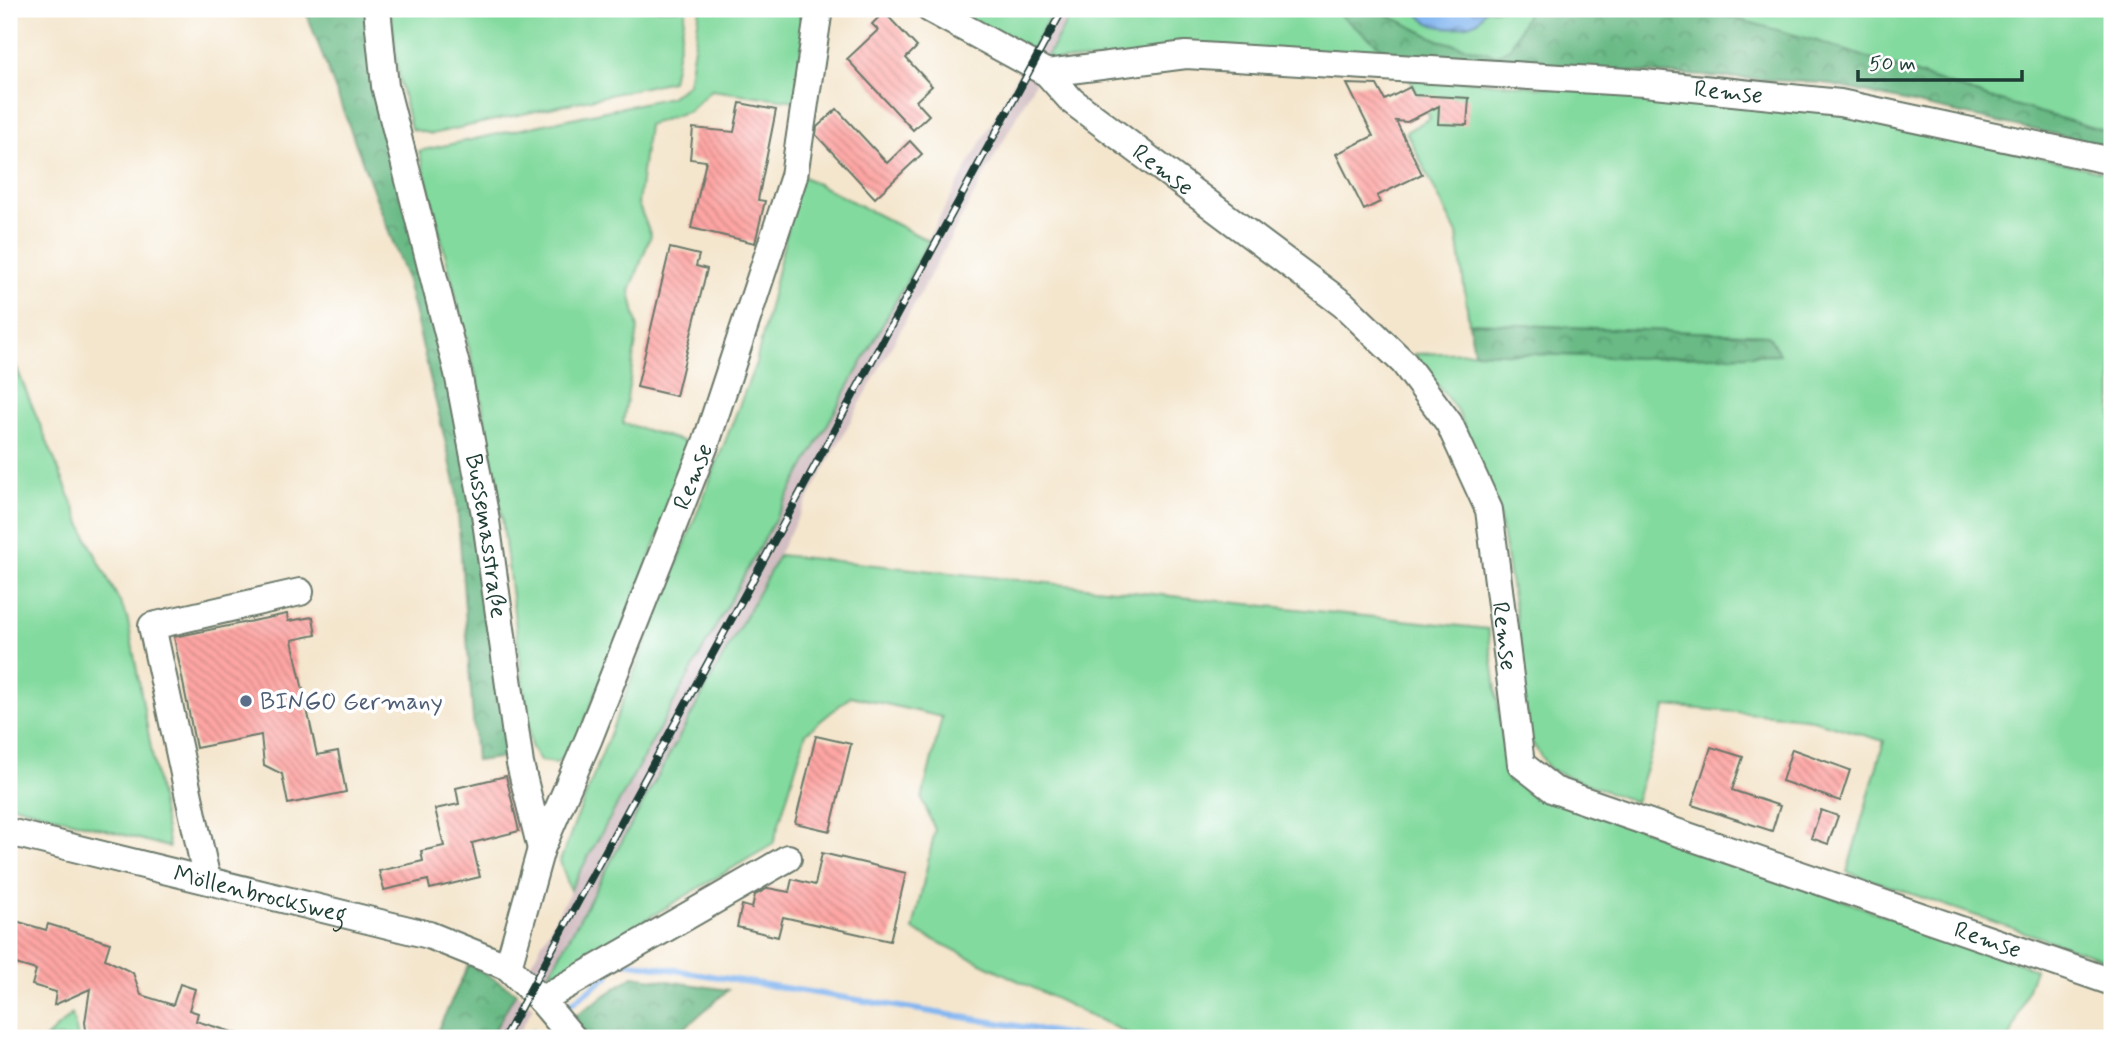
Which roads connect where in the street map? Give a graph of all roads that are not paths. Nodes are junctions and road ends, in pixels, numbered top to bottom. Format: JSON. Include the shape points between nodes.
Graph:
{"nodes":[{"id":1,"x":377,"y":9,"type":"edge"},
{"id":2,"x":818,"y":9,"type":"edge"},
{"id":3,"x":930,"y":9,"type":"edge"},
{"id":4,"x":1047,"y":73,"type":"junction"},
{"id":5,"x":2112,"y":162,"type":"edge"},
{"id":6,"x":300,"y":593,"type":"dead end"},
{"id":7,"x":9,"y":832,"type":"edge"},
{"id":8,"x":541,"y":849,"type":"junction"},
{"id":9,"x":788,"y":858,"type":"dead end"},
{"id":10,"x":207,"y":880,"type":"junction"},
{"id":11,"x":508,"y":967,"type":"junction"},
{"id":12,"x":2112,"y":982,"type":"edge"},
{"id":13,"x":541,"y":1000,"type":"junction"},
{"id":14,"x":573,"y":1038,"type":"edge"}],
"edges":[{"from":1,"to":8,"type":"street","name":"Bussemasstraße","via":[[385,86],[458,373],[485,514],[520,764]]},
{"from":2,"to":8,"type":"street","name":"Remse","via":[[794,176],[707,440],[590,738]]},
{"from":3,"to":4,"type":"street","name":"Remse"},
{"from":4,"to":5,"type":"street","name":"Remse","via":[[1186,55],[1644,83],[1840,103]]},
{"from":4,"to":12,"type":"street","name":"Remse","via":[[1072,101],[1344,305],[1404,363],[1449,423],[1489,510],[1521,764],[1554,790]]},
{"from":6,"to":10,"type":"street","via":[[152,626]]},
{"from":7,"to":10,"type":"street","name":"Möllenbrocksweg"},
{"from":8,"to":11,"type":"street","name":"Bussemasstraße"},
{"from":9,"to":13,"type":"street"},
{"from":10,"to":11,"type":"street","name":"Möllenbrocksweg","via":[[429,935]]},
{"from":11,"to":13,"type":"street"},
{"from":13,"to":14,"type":"street"}]}
